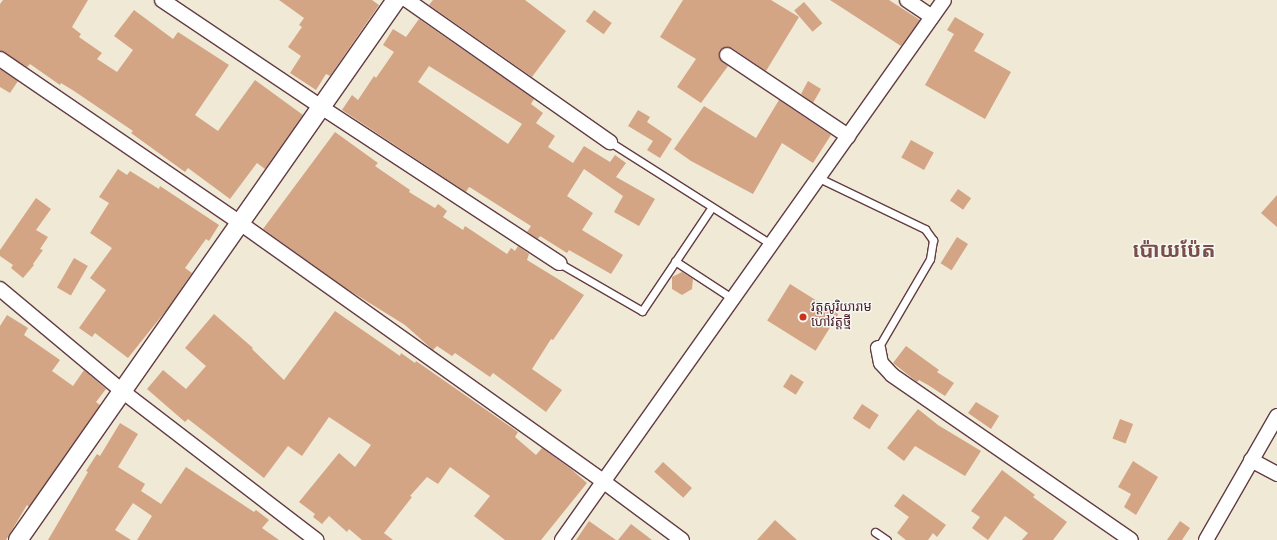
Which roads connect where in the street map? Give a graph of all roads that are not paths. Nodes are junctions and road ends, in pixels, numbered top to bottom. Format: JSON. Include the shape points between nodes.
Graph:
{"nodes":[{"id":1,"x":162,"y":0,"type":"edge"},
{"id":2,"x":396,"y":0,"type":"edge"},
{"id":3,"x":407,"y":0,"type":"edge"},
{"id":4,"x":907,"y":0,"type":"edge"},
{"id":5,"x":944,"y":0,"type":"edge"},
{"id":6,"x":932,"y":16,"type":"junction"},
{"id":7,"x":727,"y":55,"type":"dead end"},
{"id":8,"x":0,"y":59,"type":"edge"},
{"id":9,"x":321,"y":108,"type":"junction"},
{"id":10,"x":848,"y":136,"type":"junction"},
{"id":11,"x":610,"y":142,"type":"joint"},
{"id":12,"x":819,"y":178,"type":"junction"},
{"id":13,"x":712,"y":207,"type":"junction"},
{"id":14,"x":240,"y":223,"type":"junction"},
{"id":15,"x":772,"y":245,"type":"junction"},
{"id":16,"x":676,"y":262,"type":"junction"},
{"id":17,"x":559,"y":263,"type":"joint"},
{"id":18,"x":0,"y":289,"type":"edge"},
{"id":19,"x":733,"y":299,"type":"junction"},
{"id":20,"x":878,"y":348,"type":"joint"},
{"id":21,"x":122,"y":391,"type":"junction"},
{"id":22,"x":1277,"y":416,"type":"edge"},
{"id":23,"x":1251,"y":460,"type":"junction"},
{"id":24,"x":1277,"y":474,"type":"edge"},
{"id":25,"x":604,"y":482,"type":"junction"},
{"id":26,"x":874,"y":532,"type":"dead end"},
{"id":27,"x":18,"y":540,"type":"edge"},
{"id":28,"x":316,"y":540,"type":"edge"},
{"id":29,"x":562,"y":540,"type":"edge"},
{"id":30,"x":682,"y":540,"type":"edge"},
{"id":31,"x":887,"y":540,"type":"edge"},
{"id":32,"x":1131,"y":540,"type":"edge"},
{"id":33,"x":1206,"y":540,"type":"edge"}],
"edges":[{"from":1,"to":9,"type":"street"},
{"from":2,"to":9,"type":"street"},
{"from":3,"to":11,"type":"street"},
{"from":4,"to":6,"type":"street"},
{"from":5,"to":6,"type":"street"},
{"from":6,"to":10,"type":"street"},
{"from":7,"to":10,"type":"street"},
{"from":8,"to":14,"type":"street"},
{"from":9,"to":14,"type":"street"},
{"from":9,"to":17,"type":"street"},
{"from":10,"to":12,"type":"street"},
{"from":11,"to":13,"type":"lane"},
{"from":12,"to":15,"type":"street"},
{"from":12,"to":20,"type":"lane","via":[[926,229],[933,240],[930,259]]},
{"from":13,"to":15,"type":"lane"},
{"from":13,"to":16,"type":"lane"},
{"from":14,"to":21,"type":"street"},
{"from":14,"to":25,"type":"street"},
{"from":15,"to":19,"type":"street"},
{"from":16,"to":17,"type":"lane","via":[[642,311]]},
{"from":16,"to":19,"type":"lane"},
{"from":18,"to":21,"type":"street"},
{"from":19,"to":25,"type":"street"},
{"from":20,"to":32,"type":"street","via":[[881,363],[892,375]]},
{"from":21,"to":27,"type":"street"},
{"from":21,"to":28,"type":"street"},
{"from":22,"to":23,"type":"street"},
{"from":23,"to":24,"type":"street"},
{"from":23,"to":33,"type":"street"},
{"from":25,"to":29,"type":"street"},
{"from":25,"to":30,"type":"street"},
{"from":26,"to":31,"type":"lane"}]}
